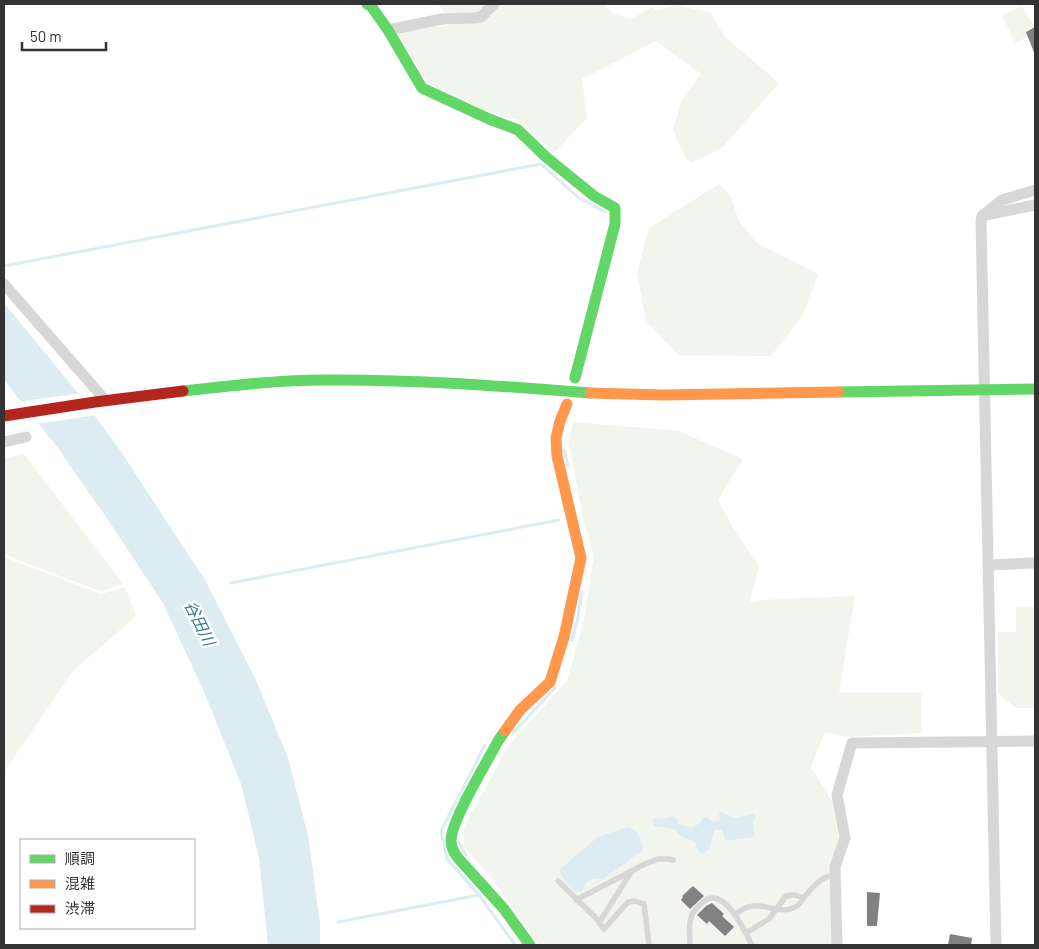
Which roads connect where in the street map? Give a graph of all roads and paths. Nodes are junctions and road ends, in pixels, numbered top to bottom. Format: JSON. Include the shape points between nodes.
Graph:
{"nodes":[{"id":1,"x":367,"y":4,"type":"edge"},
{"id":2,"x":494,"y":4,"type":"edge"},
{"id":3,"x":388,"y":30,"type":"junction"},
{"id":4,"x":1035,"y":190,"type":"edge"},
{"id":5,"x":1035,"y":205,"type":"edge"},
{"id":6,"x":982,"y":216,"type":"junction"},
{"id":7,"x":4,"y":284,"type":"edge"},
{"id":8,"x":575,"y":378,"type":"dead end"},
{"id":9,"x":1035,"y":389,"type":"edge"},
{"id":10,"x":986,"y":390,"type":"junction"},
{"id":11,"x":100,"y":401,"type":"junction"},
{"id":12,"x":567,"y":404,"type":"dead end"},
{"id":13,"x":4,"y":416,"type":"edge"},
{"id":14,"x":26,"y":437,"type":"dead end"},
{"id":15,"x":4,"y":442,"type":"edge"},
{"id":16,"x":1035,"y":563,"type":"edge"},
{"id":17,"x":989,"y":565,"type":"junction"},
{"id":18,"x":1035,"y":741,"type":"edge"},
{"id":19,"x":992,"y":742,"type":"junction"},
{"id":20,"x":673,"y":860,"type":"dead end"},
{"id":21,"x":632,"y":871,"type":"junction"},
{"id":22,"x":835,"y":876,"type":"junction"},
{"id":23,"x":558,"y":881,"type":"dead end"},
{"id":24,"x":804,"y":898,"type":"junction"},
{"id":25,"x":576,"y":900,"type":"junction"},
{"id":26,"x":776,"y":909,"type":"junction"},
{"id":27,"x":734,"y":915,"type":"junction"},
{"id":28,"x":599,"y":923,"type":"junction"},
{"id":29,"x":746,"y":933,"type":"junction"},
{"id":30,"x":530,"y":945,"type":"edge"},
{"id":31,"x":649,"y":945,"type":"edge"},
{"id":32,"x":690,"y":945,"type":"edge"},
{"id":33,"x":752,"y":945,"type":"edge"},
{"id":34,"x":837,"y":945,"type":"edge"},
{"id":35,"x":996,"y":945,"type":"edge"}],
"edges":[{"from":1,"to":3,"type":"street"},
{"from":2,"to":3,"type":"street","via":[[480,17],[442,19]]},
{"from":3,"to":8,"type":"street","via":[[422,88],[518,130],[594,196],[615,208],[614,228]]},
{"from":4,"to":6,"type":"street","via":[[1002,200]]},
{"from":5,"to":6,"type":"street"},
{"from":6,"to":10,"type":"street"},
{"from":7,"to":11,"type":"street"},
{"from":9,"to":10,"type":"street"},
{"from":10,"to":11,"type":"street","via":[[663,395],[462,383],[322,380],[219,387]]},
{"from":10,"to":17,"type":"street"},
{"from":11,"to":13,"type":"street"},
{"from":12,"to":30,"type":"street","via":[[556,438],[557,456],[580,558],[564,637],[550,682],[520,710],[498,741],[456,821],[451,840],[458,858],[504,909]]},
{"from":14,"to":15,"type":"street"},
{"from":16,"to":17,"type":"street"},
{"from":17,"to":19,"type":"street"},
{"from":18,"to":19,"type":"street"},
{"from":19,"to":22,"type":"street","via":[[852,742],[837,794],[844,838]]},
{"from":19,"to":35,"type":"street"},
{"from":20,"to":21,"type":"lane","via":[[658,859]]},
{"from":21,"to":25,"type":"lane"},
{"from":21,"to":28,"type":"lane"},
{"from":22,"to":24,"type":"lane","via":[[822,879]]},
{"from":22,"to":34,"type":"street"},
{"from":23,"to":25,"type":"lane"},
{"from":24,"to":26,"type":"lane","via":[[797,906]]},
{"from":24,"to":26,"type":"lane","via":[[786,896]]},
{"from":25,"to":28,"type":"lane"},
{"from":26,"to":27,"type":"lane","via":[[755,905]]},
{"from":26,"to":29,"type":"lane","via":[[763,924]]},
{"from":27,"to":29,"type":"lane"},
{"from":27,"to":32,"type":"lane","via":[[720,901],[707,899],[691,917]]},
{"from":28,"to":31,"type":"lane","via":[[604,929],[628,902],[644,904]]},
{"from":29,"to":33,"type":"lane"}]}
